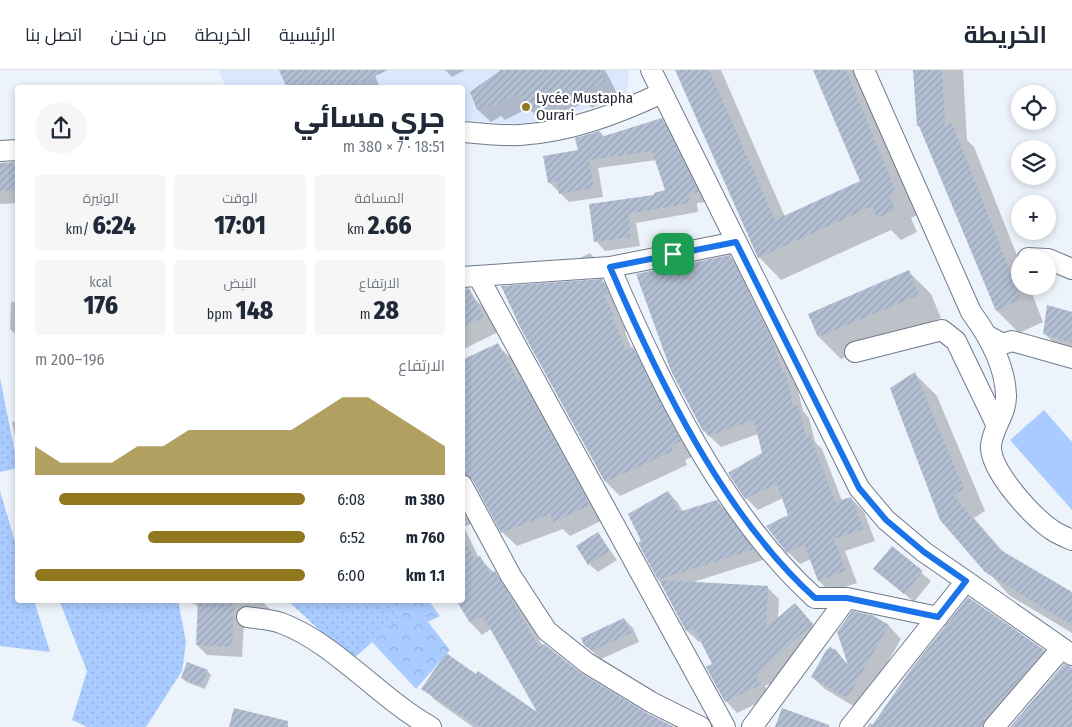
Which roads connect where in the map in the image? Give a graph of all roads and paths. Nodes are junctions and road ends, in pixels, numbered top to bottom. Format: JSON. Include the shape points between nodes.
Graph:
{"nodes":[{"id":1,"x":651,"y":70,"type":"edge"},
{"id":2,"x":864,"y":70,"type":"edge"},
{"id":3,"x":662,"y":93,"type":"junction"},
{"id":4,"x":465,"y":132,"type":"edge"},
{"id":5,"x":15,"y":150,"type":"edge"},
{"id":6,"x":0,"y":151,"type":"edge"},
{"id":7,"x":736,"y":242,"type":"junction"},
{"id":8,"x":1056,"y":264,"type":"edge"},
{"id":9,"x":610,"y":267,"type":"junction"},
{"id":10,"x":1072,"y":269,"type":"edge"},
{"id":11,"x":470,"y":276,"type":"edge"},
{"id":12,"x":988,"y":336,"type":"junction"},
{"id":13,"x":855,"y":352,"type":"dead end"},
{"id":14,"x":1072,"y":358,"type":"edge"},
{"id":15,"x":996,"y":424,"type":"junction"},
{"id":16,"x":465,"y":491,"type":"edge"},
{"id":17,"x":1072,"y":540,"type":"edge"},
{"id":18,"x":966,"y":581,"type":"junction"},
{"id":19,"x":847,"y":598,"type":"junction"},
{"id":20,"x":247,"y":617,"type":"dead end"},
{"id":21,"x":938,"y":617,"type":"junction"},
{"id":22,"x":1067,"y":652,"type":"edge"},
{"id":23,"x":430,"y":727,"type":"edge"},
{"id":24,"x":701,"y":727,"type":"edge"},
{"id":25,"x":725,"y":727,"type":"edge"},
{"id":26,"x":752,"y":727,"type":"edge"},
{"id":27,"x":850,"y":727,"type":"edge"},
{"id":28,"x":994,"y":727,"type":"edge"}],
"edges":[{"from":1,"to":3,"type":"street"},
{"from":2,"to":12,"type":"street","via":[[971,312]]},
{"from":3,"to":4,"type":"street","via":[[626,110],[549,133],[518,136]]},
{"from":3,"to":7,"type":"street"},
{"from":5,"to":6,"type":"street"},
{"from":7,"to":9,"type":"street"},
{"from":7,"to":18,"type":"street","via":[[859,488],[886,520]]},
{"from":8,"to":10,"type":"street"},
{"from":9,"to":11,"type":"street"},
{"from":9,"to":19,"type":"street","via":[[636,328],[696,442],[750,528],[793,578],[815,598]]},
{"from":11,"to":25,"type":"street"},
{"from":12,"to":14,"type":"street","via":[[1003,344],[1012,341]]},
{"from":12,"to":15,"type":"street","via":[[1006,396],[1002,416]]},
{"from":13,"to":15,"type":"street","via":[[942,330],[956,341]]},
{"from":15,"to":17,"type":"street","via":[[991,447],[995,465],[1018,498],[1052,530]]},
{"from":16,"to":24,"type":"street","via":[[511,576],[547,631],[587,663],[651,702]]},
{"from":18,"to":21,"type":"street"},
{"from":18,"to":22,"type":"street"},
{"from":19,"to":21,"type":"street"},
{"from":19,"to":26,"type":"street"},
{"from":20,"to":23,"type":"street","via":[[278,622],[305,633],[390,701]]},
{"from":21,"to":27,"type":"street"},
{"from":22,"to":28,"type":"street"}]}
